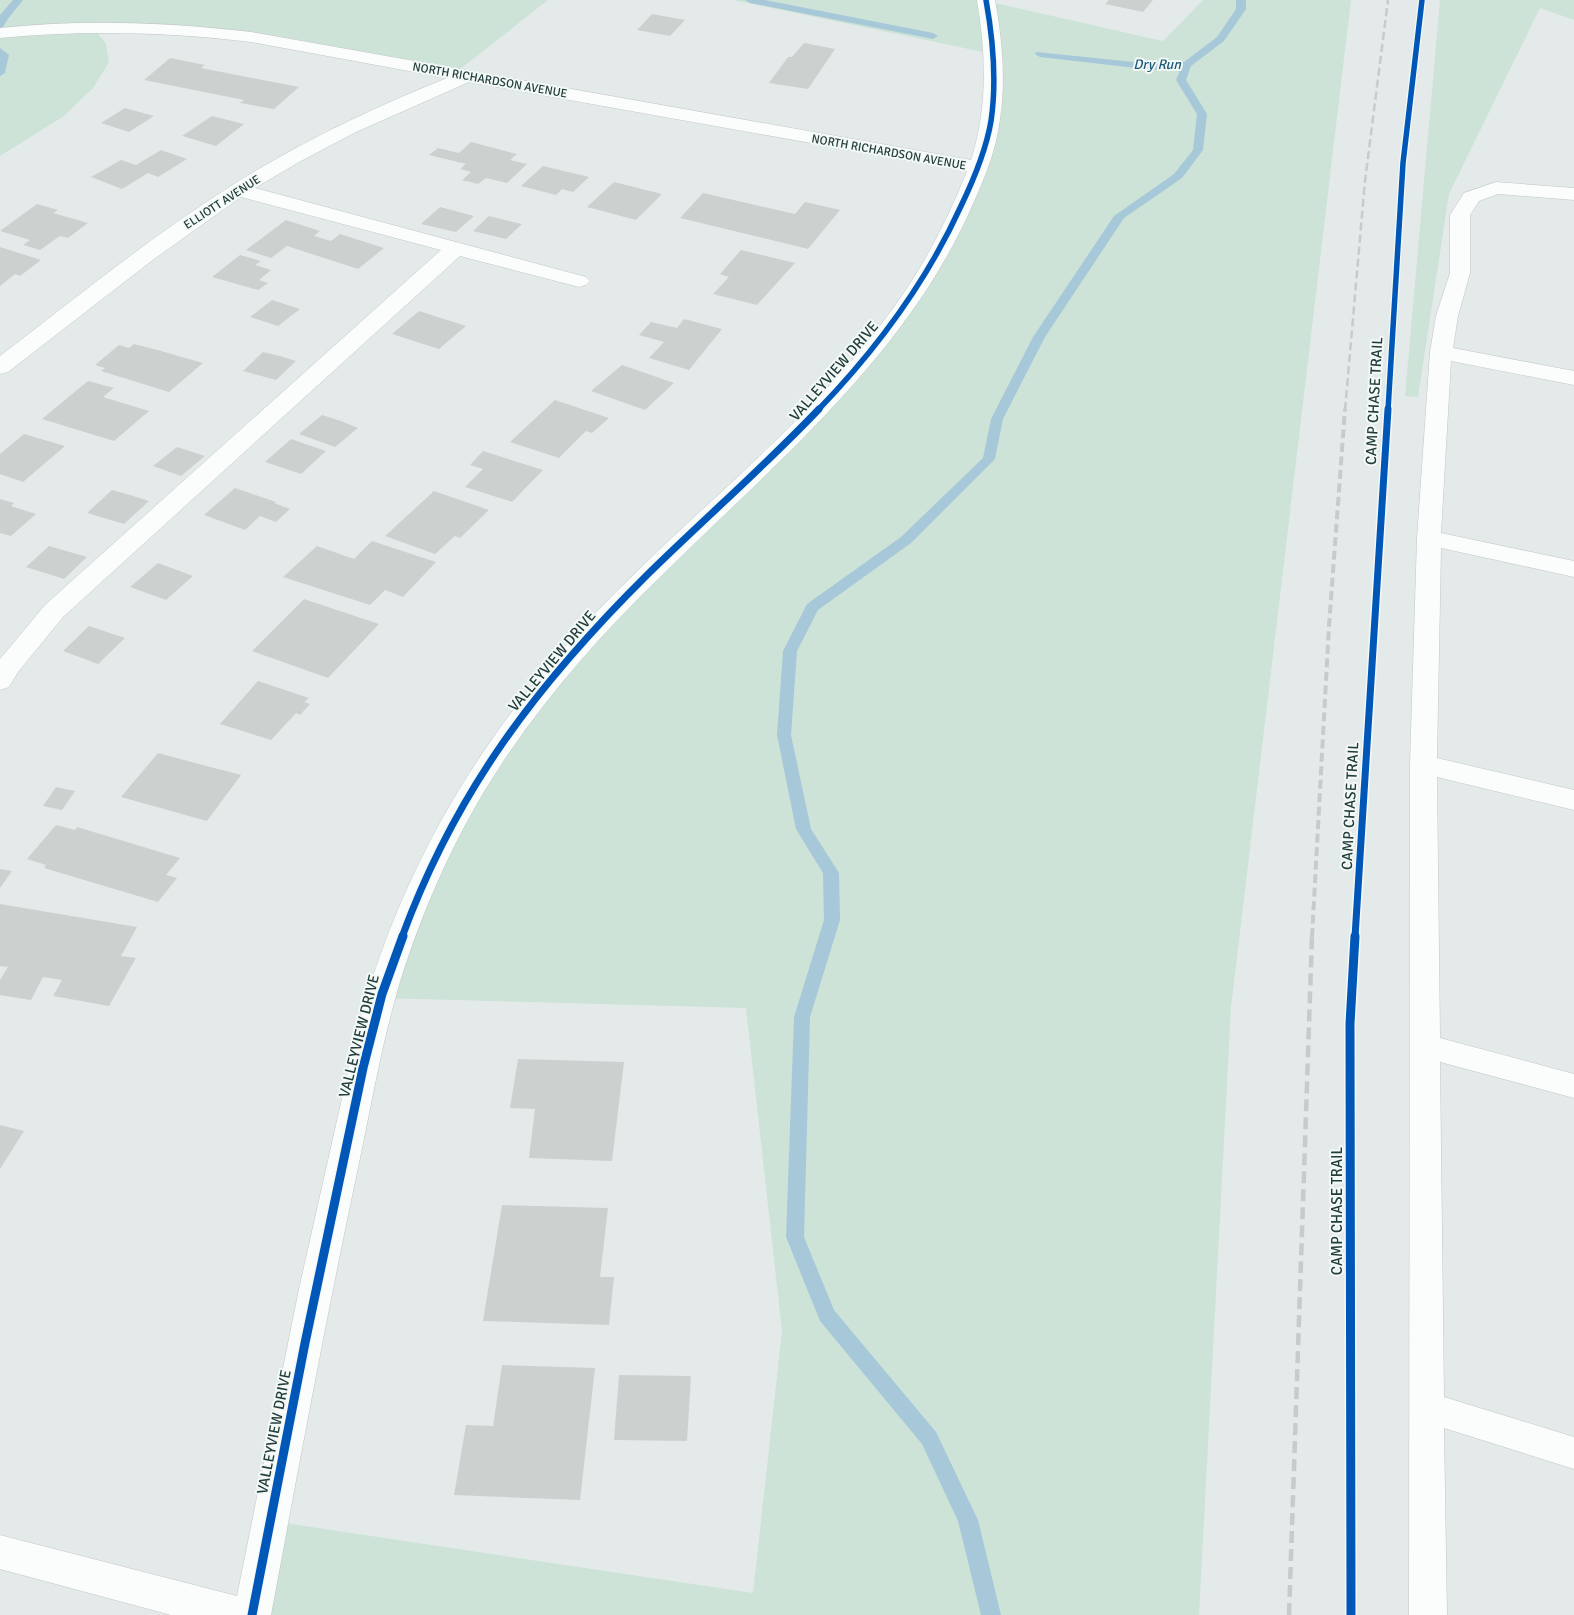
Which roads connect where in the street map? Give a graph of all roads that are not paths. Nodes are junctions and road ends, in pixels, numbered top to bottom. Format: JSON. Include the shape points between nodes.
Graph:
{"nodes":[{"id":1,"x":986,"y":0,"type":"edge"},
{"id":2,"x":5,"y":32,"type":"edge"},
{"id":3,"x":467,"y":76,"type":"junction"},
{"id":4,"x":978,"y":167,"type":"junction"},
{"id":5,"x":238,"y":190,"type":"junction"},
{"id":6,"x":1574,"y":194,"type":"edge"},
{"id":7,"x":456,"y":248,"type":"junction"},
{"id":8,"x":579,"y":280,"type":"dead end"},
{"id":9,"x":1441,"y":352,"type":"junction"},
{"id":10,"x":0,"y":367,"type":"edge"},
{"id":11,"x":1574,"y":378,"type":"edge"},
{"id":12,"x":1429,"y":538,"type":"junction"},
{"id":13,"x":1574,"y":569,"type":"edge"},
{"id":14,"x":0,"y":681,"type":"edge"},
{"id":15,"x":1423,"y":764,"type":"junction"},
{"id":16,"x":1574,"y":800,"type":"edge"},
{"id":17,"x":1424,"y":1046,"type":"junction"},
{"id":18,"x":1574,"y":1086,"type":"edge"},
{"id":19,"x":1427,"y":1407,"type":"junction"},
{"id":20,"x":1574,"y":1453,"type":"edge"},
{"id":21,"x":0,"y":1552,"type":"edge"},
{"id":22,"x":239,"y":1615,"type":"edge"},
{"id":23,"x":252,"y":1615,"type":"edge"},
{"id":24,"x":1428,"y":1615,"type":"edge"}],
"edges":[{"from":1,"to":4,"type":"street","name":"VALLEYVIEW DRIVE","via":[[993,54],[992,114]]},
{"from":2,"to":3,"type":"street","name":"NORTH RICHARDSON AVENUE","via":[[91,26],[201,31]]},
{"from":3,"to":4,"type":"street","name":"NORTH RICHARDSON AVENUE"},
{"from":3,"to":5,"type":"street","name":"ELLIOTT AVENUE","via":[[360,121]]},
{"from":4,"to":23,"type":"street","name":"VALLEYVIEW DRIVE","via":[[959,216],[932,267],[877,346],[804,427],[614,610],[522,716],[486,766],[450,826],[418,894],[380,998],[328,1234]]},
{"from":5,"to":7,"type":"street"},
{"from":5,"to":10,"type":"street","name":"ELLIOTT AVENUE","via":[[189,223]]},
{"from":6,"to":9,"type":"street","via":[[1496,188],[1470,197],[1460,215],[1460,272]]},
{"from":7,"to":8,"type":"street"},
{"from":7,"to":14,"type":"street","via":[[54,610]]},
{"from":9,"to":11,"type":"street"},
{"from":9,"to":12,"type":"street"},
{"from":12,"to":13,"type":"street"},
{"from":12,"to":15,"type":"street"},
{"from":15,"to":16,"type":"street"},
{"from":15,"to":17,"type":"street"},
{"from":17,"to":18,"type":"street"},
{"from":17,"to":19,"type":"street"},
{"from":19,"to":20,"type":"street"},
{"from":19,"to":24,"type":"street"},
{"from":21,"to":22,"type":"street"}]}
